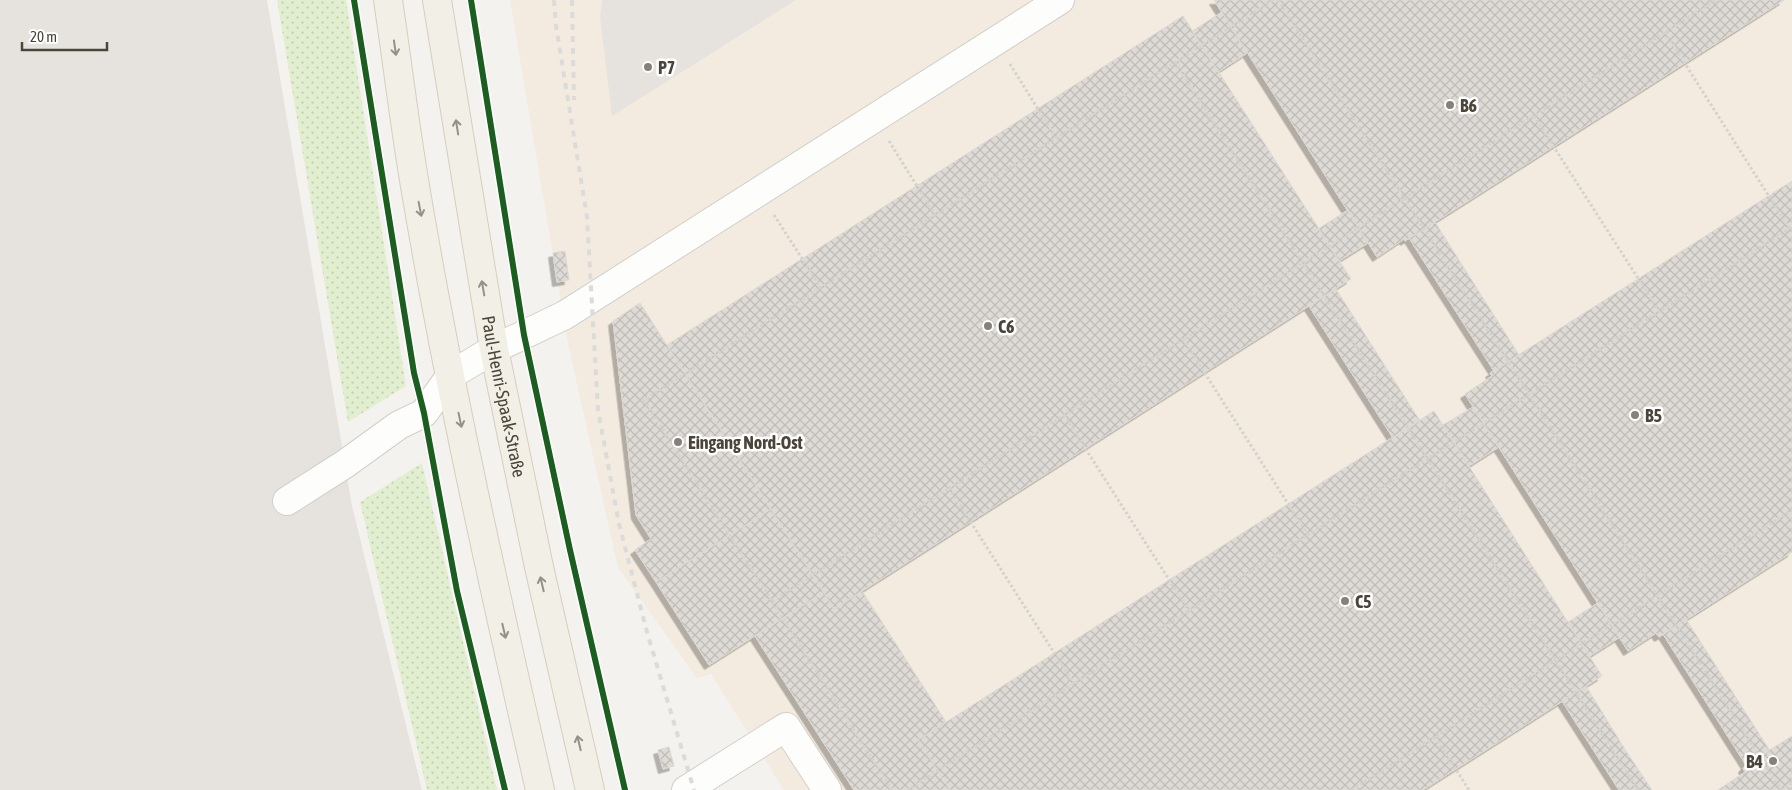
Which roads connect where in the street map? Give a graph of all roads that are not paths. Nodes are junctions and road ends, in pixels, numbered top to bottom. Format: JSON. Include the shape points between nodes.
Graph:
{"nodes":[{"id":1,"x":388,"y":0,"type":"edge"},
{"id":2,"x":437,"y":0,"type":"edge"},
{"id":3,"x":1060,"y":0,"type":"edge"},
{"id":4,"x":494,"y":349,"type":"junction"},
{"id":5,"x":451,"y":375,"type":"junction"},
{"id":6,"x":287,"y":501,"type":"dead end"},
{"id":7,"x":540,"y":790,"type":"edge"},
{"id":8,"x":590,"y":790,"type":"edge"},
{"id":9,"x":686,"y":790,"type":"edge"},
{"id":10,"x":827,"y":790,"type":"edge"}],
"edges":[{"from":1,"to":5,"type":"main road","one_way":true,"via":[[414,180]]},
{"from":4,"to":2,"type":"main road","name":"Paul-Henri-Spaak-Straße","one_way":true},
{"from":3,"to":4,"type":"lane","via":[[565,315]]},
{"from":4,"to":5,"type":"lane"},
{"from":8,"to":4,"type":"main road","name":"Paul-Henri-Spaak-Straße","one_way":true,"via":[[538,567]]},
{"from":5,"to":6,"type":"lane","via":[[424,413],[399,425]]},
{"from":5,"to":7,"type":"main road","one_way":true},
{"from":9,"to":10,"type":"lane","via":[[786,727]]}]}
